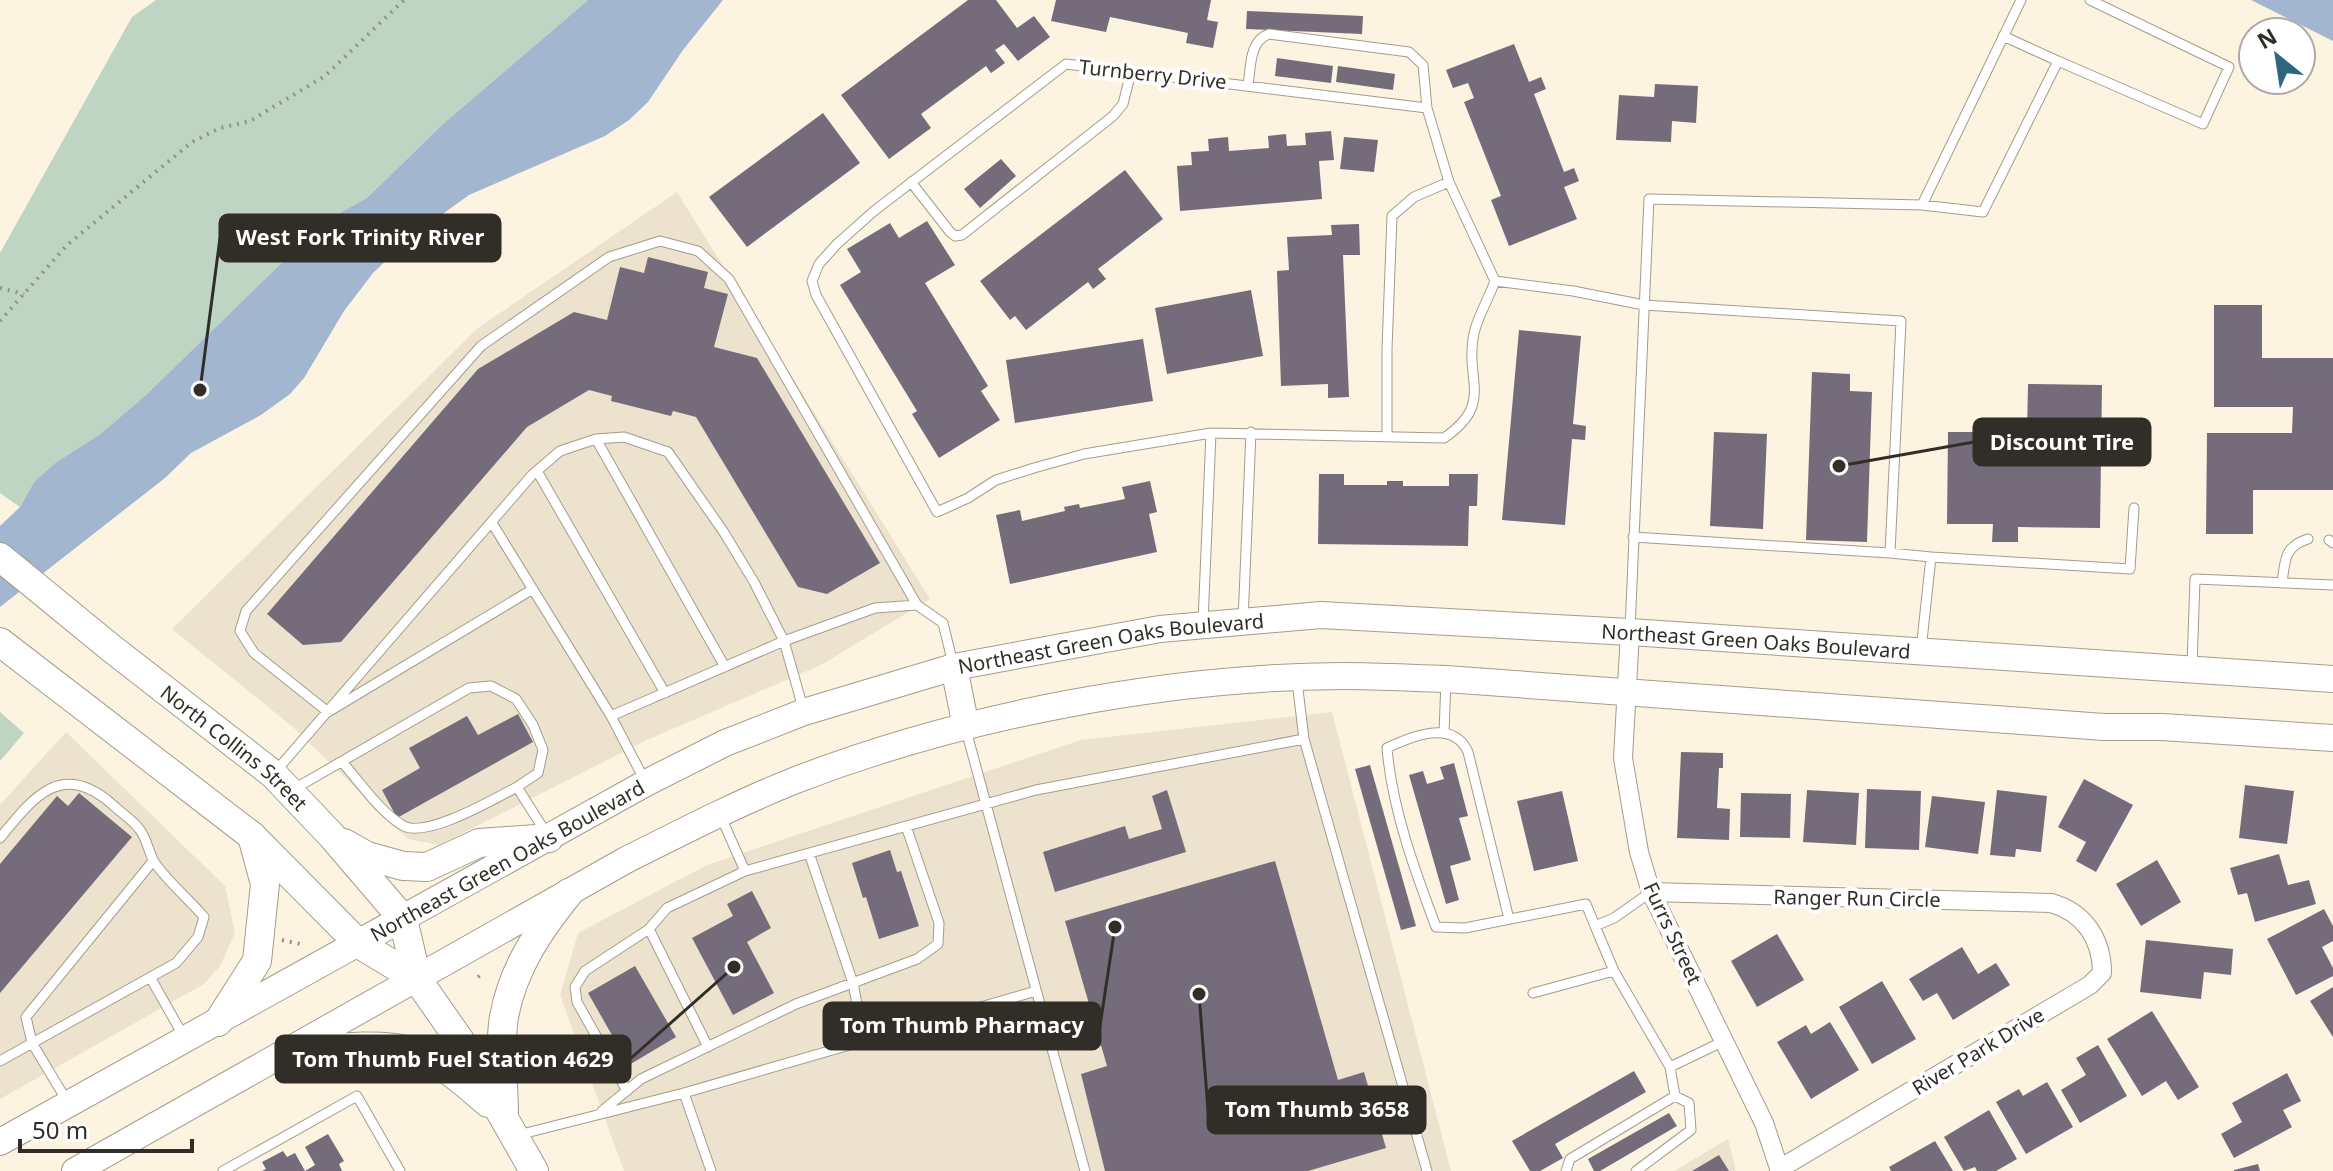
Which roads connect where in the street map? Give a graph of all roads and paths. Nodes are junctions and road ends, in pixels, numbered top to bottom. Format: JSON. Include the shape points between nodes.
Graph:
{"nodes":[{"id":1,"x":404,"y":0,"type":"edge"},
{"id":2,"x":2021,"y":0,"type":"edge"},
{"id":3,"x":2090,"y":0,"type":"edge"},
{"id":4,"x":2003,"y":36,"type":"junction"},
{"id":5,"x":2058,"y":61,"type":"junction"},
{"id":6,"x":1131,"y":72,"type":"junction"},
{"id":7,"x":1248,"y":85,"type":"junction"},
{"id":8,"x":1427,"y":108,"type":"junction"},
{"id":9,"x":911,"y":182,"type":"junction"},
{"id":10,"x":1449,"y":182,"type":"junction"},
{"id":11,"x":1922,"y":205,"type":"junction"},
{"id":12,"x":1495,"y":281,"type":"junction"},
{"id":13,"x":0,"y":288,"type":"edge"},
{"id":14,"x":24,"y":294,"type":"junction"},
{"id":15,"x":1644,"y":305,"type":"junction"},
{"id":16,"x":0,"y":321,"type":"edge"},
{"id":17,"x":1251,"y":432,"type":"junction"},
{"id":18,"x":1211,"y":433,"type":"junction"},
{"id":19,"x":1387,"y":436,"type":"junction"},
{"id":20,"x":596,"y":439,"type":"junction"},
{"id":21,"x":537,"y":471,"type":"junction"},
{"id":22,"x":2134,"y":508,"type":"dead end"},
{"id":23,"x":492,"y":523,"type":"junction"},
{"id":24,"x":1633,"y":537,"type":"junction"},
{"id":25,"x":2308,"y":539,"type":"dead end"},
{"id":26,"x":1890,"y":553,"type":"junction"},
{"id":27,"x":0,"y":557,"type":"edge"},
{"id":28,"x":1931,"y":557,"type":"junction"},
{"id":29,"x":2282,"y":583,"type":"junction"},
{"id":30,"x":2333,"y":585,"type":"edge"},
{"id":31,"x":533,"y":589,"type":"junction"},
{"id":32,"x":917,"y":605,"type":"junction"},
{"id":33,"x":1243,"y":622,"type":"junction"},
{"id":34,"x":1203,"y":626,"type":"junction"},
{"id":35,"x":1630,"y":632,"type":"junction"},
{"id":36,"x":784,"y":641,"type":"junction"},
{"id":37,"x":0,"y":642,"type":"edge"},
{"id":38,"x":1921,"y":654,"type":"junction"},
{"id":39,"x":725,"y":667,"type":"junction"},
{"id":40,"x":954,"y":667,"type":"junction"},
{"id":41,"x":2192,"y":671,"type":"junction"},
{"id":42,"x":1296,"y":678,"type":"junction"},
{"id":43,"x":1446,"y":679,"type":"junction"},
{"id":44,"x":2333,"y":679,"type":"edge"},
{"id":45,"x":1626,"y":692,"type":"junction"},
{"id":46,"x":665,"y":693,"type":"junction"},
{"id":47,"x":328,"y":712,"type":"junction"},
{"id":48,"x":804,"y":712,"type":"junction"},
{"id":49,"x":611,"y":716,"type":"junction"},
{"id":50,"x":966,"y":727,"type":"junction"},
{"id":51,"x":1444,"y":733,"type":"junction"},
{"id":52,"x":2333,"y":738,"type":"edge"},
{"id":53,"x":1304,"y":739,"type":"junction"},
{"id":54,"x":342,"y":762,"type":"junction"},
{"id":55,"x":282,"y":782,"type":"junction"},
{"id":56,"x":646,"y":783,"type":"junction"},
{"id":57,"x":517,"y":787,"type":"junction"},
{"id":58,"x":986,"y":804,"type":"junction"},
{"id":59,"x":720,"y":814,"type":"junction"},
{"id":60,"x":906,"y":826,"type":"junction"},
{"id":61,"x":252,"y":836,"type":"junction"},
{"id":62,"x":332,"y":836,"type":"junction"},
{"id":63,"x":0,"y":838,"type":"edge"},
{"id":64,"x":549,"y":838,"type":"junction"},
{"id":65,"x":809,"y":853,"type":"junction"},
{"id":66,"x":153,"y":861,"type":"junction"},
{"id":67,"x":745,"y":871,"type":"junction"},
{"id":68,"x":1651,"y":892,"type":"junction"},
{"id":69,"x":569,"y":893,"type":"junction"},
{"id":70,"x":2063,"y":906,"type":"joint"},
{"id":71,"x":403,"y":919,"type":"junction"},
{"id":72,"x":1509,"y":919,"type":"junction"},
{"id":73,"x":1595,"y":926,"type":"junction"},
{"id":74,"x":649,"y":929,"type":"junction"},
{"id":75,"x":304,"y":937,"type":"dead end"},
{"id":76,"x":359,"y":944,"type":"junction"},
{"id":77,"x":305,"y":945,"type":"dead end"},
{"id":78,"x":1614,"y":971,"type":"junction"},
{"id":79,"x":150,"y":977,"type":"junction"},
{"id":80,"x":417,"y":979,"type":"junction"},
{"id":81,"x":853,"y":983,"type":"junction"},
{"id":82,"x":1036,"y":991,"type":"junction"},
{"id":83,"x":1533,"y":993,"type":"dead end"},
{"id":84,"x":218,"y":1022,"type":"junction"},
{"id":85,"x":186,"y":1040,"type":"junction"},
{"id":86,"x":864,"y":1041,"type":"junction"},
{"id":87,"x":1724,"y":1041,"type":"junction"},
{"id":88,"x":32,"y":1043,"type":"junction"},
{"id":89,"x":708,"y":1047,"type":"junction"},
{"id":90,"x":286,"y":1053,"type":"junction"},
{"id":91,"x":0,"y":1061,"type":"edge"},
{"id":92,"x":1670,"y":1067,"type":"junction"},
{"id":93,"x":627,"y":1091,"type":"junction"},
{"id":94,"x":684,"y":1093,"type":"junction"},
{"id":95,"x":1675,"y":1096,"type":"junction"},
{"id":96,"x":69,"y":1104,"type":"junction"},
{"id":97,"x":600,"y":1113,"type":"junction"},
{"id":98,"x":510,"y":1126,"type":"junction"},
{"id":99,"x":0,"y":1142,"type":"edge"},
{"id":100,"x":1780,"y":1170,"type":"edge"},
{"id":101,"x":75,"y":1171,"type":"edge"},
{"id":102,"x":223,"y":1171,"type":"edge"},
{"id":103,"x":400,"y":1171,"type":"edge"},
{"id":104,"x":534,"y":1171,"type":"edge"},
{"id":105,"x":711,"y":1171,"type":"edge"},
{"id":106,"x":1085,"y":1171,"type":"edge"},
{"id":107,"x":1427,"y":1171,"type":"edge"},
{"id":108,"x":1566,"y":1171,"type":"edge"},
{"id":109,"x":1636,"y":1171,"type":"edge"}],
"edges":[{"from":1,"to":14,"type":"path","via":[[325,76],[250,121],[192,142],[67,245]]},
{"from":2,"to":4,"type":"lane"},
{"from":3,"to":5,"type":"lane","via":[[2229,67],[2203,124]]},
{"from":4,"to":5,"type":"lane"},
{"from":4,"to":11,"type":"lane"},
{"from":5,"to":11,"type":"lane","via":[[1983,212]]},
{"from":6,"to":7,"type":"lane","name":"Turnberry Drive"},
{"from":6,"to":9,"type":"lane","name":"Turnberry Drive","via":[[1066,64]]},
{"from":6,"to":9,"type":"lane","via":[[1123,104],[1113,116],[962,235],[950,232]]},
{"from":7,"to":8,"type":"lane","name":"Turnberry Drive"},
{"from":7,"to":8,"type":"lane","via":[[1255,45],[1269,34],[1409,52],[1423,65]]},
{"from":8,"to":10,"type":"lane"},
{"from":9,"to":18,"type":"lane","name":"Turnberry Drive","via":[[837,244],[812,281],[937,512],[996,480],[1034,468],[1084,454]]},
{"from":10,"to":12,"type":"lane"},
{"from":10,"to":19,"type":"lane","via":[[1414,197],[1392,216]]},
{"from":11,"to":15,"type":"lane","via":[[1649,199]]},
{"from":12,"to":15,"type":"lane"},
{"from":12,"to":19,"type":"lane","name":"Turnberry Drive","via":[[1475,331],[1473,410],[1444,438]]},
{"from":13,"to":14,"type":"path"},
{"from":14,"to":16,"type":"path"},
{"from":15,"to":24,"type":"lane"},
{"from":15,"to":26,"type":"lane","via":[[1901,321]]},
{"from":17,"to":18,"type":"lane","name":"Turnberry Drive"},
{"from":17,"to":19,"type":"lane","name":"Turnberry Drive"},
{"from":17,"to":33,"type":"lane"},
{"from":18,"to":34,"type":"lane"},
{"from":20,"to":21,"type":"lane","via":[[560,451]]},
{"from":20,"to":36,"type":"lane","via":[[624,437],[668,452],[738,556]]},
{"from":20,"to":39,"type":"lane"},
{"from":21,"to":23,"type":"lane"},
{"from":21,"to":46,"type":"lane"},
{"from":22,"to":28,"type":"lane","via":[[2130,569]]},
{"from":23,"to":31,"type":"lane"},
{"from":23,"to":47,"type":"lane"},
{"from":24,"to":26,"type":"lane"},
{"from":24,"to":35,"type":"lane"},
{"from":25,"to":29,"type":"lane","via":[[2288,550]]},
{"from":26,"to":28,"type":"lane"},
{"from":27,"to":55,"type":"main road","name":"North Collins Street"},
{"from":28,"to":38,"type":"lane"},
{"from":29,"to":30,"type":"lane"},
{"from":29,"to":41,"type":"lane","via":[[2195,579]]},
{"from":31,"to":47,"type":"lane"},
{"from":31,"to":49,"type":"lane"},
{"from":32,"to":36,"type":"lane","via":[[875,608]]},
{"from":32,"to":40,"type":"lane","via":[[943,623]]},
{"from":32,"to":47,"type":"lane","via":[[729,279],[698,251],[660,241],[609,257],[481,346],[246,611],[240,631],[254,653]]},
{"from":33,"to":34,"type":"main road","name":"Northeast Green Oaks Boulevard"},
{"from":33,"to":35,"type":"main road","name":"Northeast Green Oaks Boulevard","via":[[1342,616]]},
{"from":34,"to":40,"type":"main road","name":"Northeast Green Oaks Boulevard","via":[[1119,635]]},
{"from":35,"to":38,"type":"main road","name":"Northeast Green Oaks Boulevard"},
{"from":35,"to":45,"type":"street","name":"Furrs Street"},
{"from":36,"to":39,"type":"lane"},
{"from":36,"to":48,"type":"lane"},
{"from":37,"to":61,"type":"main road","name":"North Collins Street"},
{"from":38,"to":41,"type":"main road","name":"Northeast Green Oaks Boulevard"},
{"from":39,"to":46,"type":"lane"},
{"from":40,"to":48,"type":"main road","name":"Northeast Green Oaks Boulevard"},
{"from":40,"to":50,"type":"main road"},
{"from":41,"to":44,"type":"main road","name":"Northeast Green Oaks Boulevard"},
{"from":42,"to":43,"type":"main road"},
{"from":42,"to":50,"type":"main road","via":[[1148,691]]},
{"from":42,"to":53,"type":"lane"},
{"from":43,"to":45,"type":"main road"},
{"from":43,"to":51,"type":"lane"},
{"from":45,"to":52,"type":"main road"},
{"from":45,"to":68,"type":"street","name":"Furrs Street","via":[[1623,758]]},
{"from":46,"to":49,"type":"lane"},
{"from":47,"to":55,"type":"lane"},
{"from":48,"to":56,"type":"main road","name":"Northeast Green Oaks Boulevard","via":[[725,743]]},
{"from":49,"to":56,"type":"lane"},
{"from":50,"to":58,"type":"lane"},
{"from":50,"to":59,"type":"main road","via":[[832,767]]},
{"from":51,"to":72,"type":"lane","via":[[1463,742],[1468,752]]},
{"from":51,"to":72,"type":"lane","via":[[1411,737],[1387,748],[1417,878],[1436,927],[1465,928]]},
{"from":53,"to":58,"type":"lane"},
{"from":53,"to":107,"type":"lane"},
{"from":54,"to":55,"type":"lane"},
{"from":54,"to":57,"type":"lane","via":[[403,827],[422,829]]},
{"from":54,"to":57,"type":"lane","via":[[469,688],[491,686],[516,699],[543,750],[538,773]]},
{"from":55,"to":62,"type":"main road","name":"North Collins Street"},
{"from":56,"to":64,"type":"main road","name":"Northeast Green Oaks Boulevard"},
{"from":57,"to":64,"type":"lane"},
{"from":58,"to":60,"type":"lane"},
{"from":58,"to":82,"type":"lane"},
{"from":59,"to":67,"type":"lane"},
{"from":59,"to":69,"type":"main road"},
{"from":60,"to":65,"type":"lane"},
{"from":60,"to":81,"type":"lane","via":[[939,923],[938,944],[917,959]]},
{"from":61,"to":76,"type":"main road","name":"North Collins Street"},
{"from":61,"to":84,"type":"main road","via":[[265,884],[257,961]]},
{"from":62,"to":64,"type":"main road","via":[[367,856],[427,867],[479,843]]},
{"from":62,"to":71,"type":"main road","name":"North Collins Street"},
{"from":63,"to":66,"type":"lane","via":[[40,793],[74,783],[96,790],[138,827]]},
{"from":64,"to":71,"type":"main road","name":"Northeast Green Oaks Boulevard"},
{"from":65,"to":67,"type":"lane"},
{"from":65,"to":81,"type":"lane"},
{"from":66,"to":79,"type":"lane","via":[[204,917],[198,937],[176,963]]},
{"from":66,"to":88,"type":"lane","via":[[26,1017]]},
{"from":67,"to":74,"type":"lane","via":[[667,908]]},
{"from":68,"to":70,"type":"street","name":"Ranger Run Circle"},
{"from":68,"to":73,"type":"lane"},
{"from":68,"to":87,"type":"street","name":"Furrs Street"},
{"from":69,"to":80,"type":"main road"},
{"from":69,"to":98,"type":"main road","via":[[539,930],[503,1018]]},
{"from":70,"to":100,"type":"street","name":"River Park Drive","via":[[2078,914],[2094,935],[2102,973],[2090,985]]},
{"from":71,"to":76,"type":"main road","name":"Northeast Green Oaks Boulevard"},
{"from":71,"to":80,"type":"main road","name":"North Collins Street"},
{"from":72,"to":73,"type":"lane","via":[[1586,904]]},
{"from":73,"to":78,"type":"lane"},
{"from":74,"to":89,"type":"lane"},
{"from":74,"to":93,"type":"lane","via":[[585,971],[575,987],[577,1002]]},
{"from":75,"to":77,"type":"path","via":[[299,942]]},
{"from":76,"to":80,"type":"main road","name":"North Collins Street"},
{"from":76,"to":84,"type":"main road","name":"Northeast Green Oaks Boulevard"},
{"from":78,"to":83,"type":"lane"},
{"from":78,"to":92,"type":"lane"},
{"from":79,"to":85,"type":"lane"},
{"from":79,"to":88,"type":"lane"},
{"from":80,"to":90,"type":"main road"},
{"from":80,"to":98,"type":"main road","name":"North Collins Street"},
{"from":81,"to":86,"type":"lane"},
{"from":81,"to":89,"type":"lane"},
{"from":82,"to":86,"type":"lane"},
{"from":82,"to":106,"type":"lane"},
{"from":84,"to":85,"type":"main road","name":"Northeast Green Oaks Boulevard"},
{"from":85,"to":96,"type":"main road","name":"Northeast Green Oaks Boulevard"},
{"from":86,"to":94,"type":"lane"},
{"from":87,"to":92,"type":"lane"},
{"from":87,"to":100,"type":"street","name":"Furrs Street","via":[[1764,1123]]},
{"from":88,"to":91,"type":"lane"},
{"from":88,"to":96,"type":"lane"},
{"from":89,"to":93,"type":"lane"},
{"from":90,"to":98,"type":"main road","via":[[375,1047],[412,1052],[451,1072]]},
{"from":90,"to":101,"type":"main road"},
{"from":92,"to":95,"type":"lane"},
{"from":93,"to":97,"type":"lane"},
{"from":94,"to":97,"type":"lane"},
{"from":94,"to":105,"type":"lane"},
{"from":95,"to":108,"type":"lane","via":[[1570,1159]]},
{"from":95,"to":109,"type":"lane","via":[[1689,1103],[1691,1130]]},
{"from":96,"to":99,"type":"main road","name":"Northeast Green Oaks Boulevard"},
{"from":97,"to":98,"type":"lane"},
{"from":98,"to":104,"type":"main road","name":"North Collins Street"},
{"from":102,"to":103,"type":"lane","via":[[357,1096]]}]}
